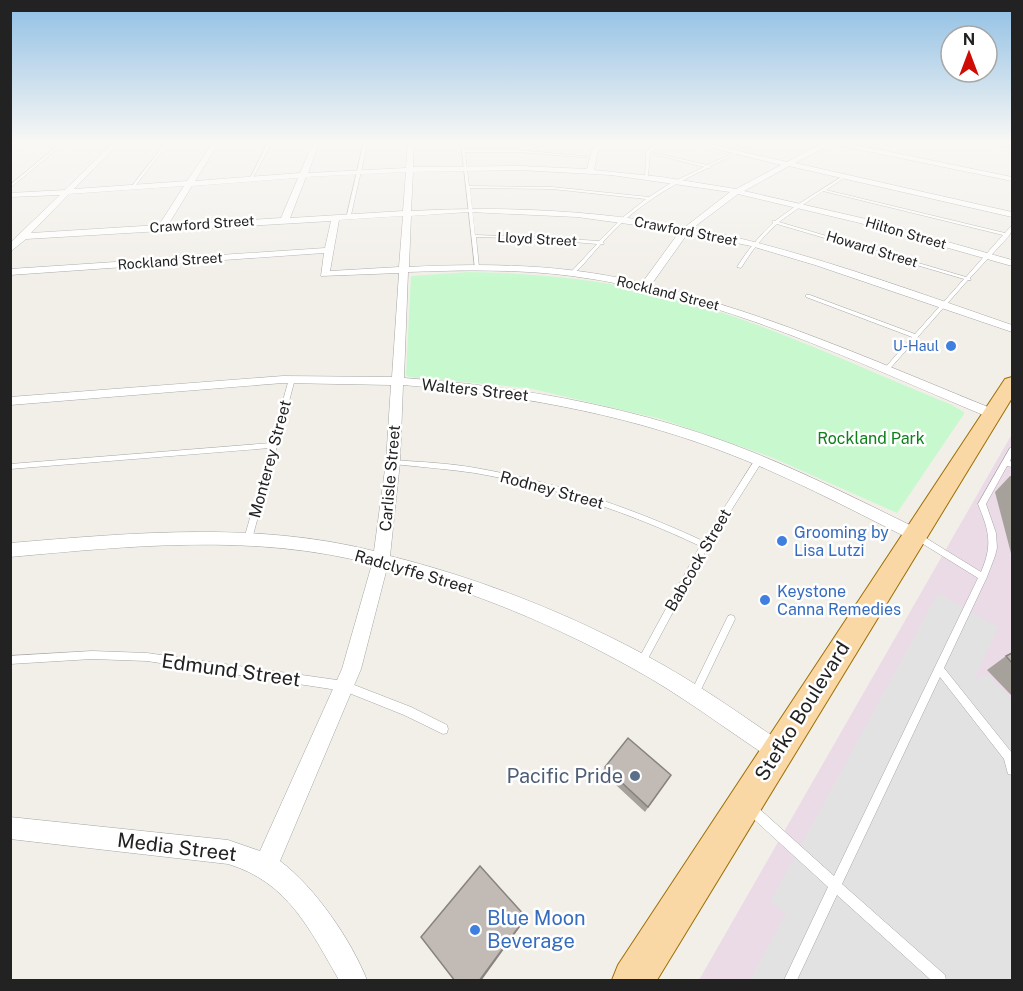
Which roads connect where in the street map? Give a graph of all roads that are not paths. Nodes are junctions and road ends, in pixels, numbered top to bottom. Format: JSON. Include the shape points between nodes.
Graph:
{"nodes":[{"id":1,"x":71,"y":187,"type":"edge"},
{"id":2,"x":143,"y":187,"type":"edge"},
{"id":3,"x":187,"y":187,"type":"edge"},
{"id":4,"x":298,"y":187,"type":"edge"},
{"id":5,"x":355,"y":187,"type":"edge"},
{"id":6,"x":409,"y":187,"type":"edge"},
{"id":7,"x":669,"y":187,"type":"edge"},
{"id":8,"x":717,"y":187,"type":"edge"},
{"id":9,"x":746,"y":187,"type":"edge"},
{"id":10,"x":827,"y":187,"type":"edge"},
{"id":11,"x":889,"y":187,"type":"edge"},
{"id":12,"x":132,"y":188,"type":"joint"},
{"id":13,"x":467,"y":188,"type":"joint"},
{"id":14,"x":823,"y":190,"type":"junction"},
{"id":15,"x":739,"y":191,"type":"junction"},
{"id":16,"x":66,"y":192,"type":"junction"},
{"id":17,"x":10,"y":195,"type":"edge"},
{"id":18,"x":651,"y":198,"type":"junction"},
{"id":19,"x":799,"y":205,"type":"junction"},
{"id":20,"x":469,"y":210,"type":"junction"},
{"id":21,"x":407,"y":213,"type":"junction"},
{"id":22,"x":349,"y":215,"type":"junction"},
{"id":23,"x":1012,"y":215,"type":"edge"},
{"id":24,"x":336,"y":216,"type":"junction"},
{"id":25,"x":623,"y":218,"type":"junction"},
{"id":26,"x":285,"y":219,"type":"junction"},
{"id":27,"x":774,"y":222,"type":"junction"},
{"id":28,"x":162,"y":227,"type":"junction"},
{"id":29,"x":1012,"y":228,"type":"edge"},
{"id":30,"x":687,"y":229,"type":"junction"},
{"id":31,"x":1007,"y":235,"type":"junction"},
{"id":32,"x":23,"y":236,"type":"junction"},
{"id":33,"x":473,"y":236,"type":"junction"},
{"id":34,"x":602,"y":243,"type":"junction"},
{"id":35,"x":754,"y":245,"type":"junction"},
{"id":36,"x":10,"y":249,"type":"edge"},
{"id":37,"x":329,"y":250,"type":"junction"},
{"id":38,"x":989,"y":256,"type":"junction"},
{"id":39,"x":1012,"y":263,"type":"edge"},
{"id":40,"x":477,"y":267,"type":"junction"},
{"id":41,"x":739,"y":267,"type":"dead end"},
{"id":42,"x":403,"y":270,"type":"junction"},
{"id":43,"x":10,"y":272,"type":"edge"},
{"id":44,"x":573,"y":273,"type":"junction"},
{"id":45,"x":969,"y":279,"type":"junction"},
{"id":46,"x":646,"y":285,"type":"junction"},
{"id":47,"x":808,"y":296,"type":"dead end"},
{"id":48,"x":943,"y":306,"type":"junction"},
{"id":49,"x":1012,"y":329,"type":"edge"},
{"id":50,"x":915,"y":336,"type":"junction"},
{"id":51,"x":885,"y":371,"type":"junction"},
{"id":52,"x":292,"y":379,"type":"junction"},
{"id":53,"x":396,"y":383,"type":"junction"},
{"id":54,"x":1005,"y":399,"type":"edge"},
{"id":55,"x":10,"y":401,"type":"edge"},
{"id":56,"x":274,"y":445,"type":"junction"},
{"id":57,"x":1012,"y":450,"type":"edge"},
{"id":58,"x":759,"y":460,"type":"junction"},
{"id":59,"x":393,"y":462,"type":"junction"},
{"id":60,"x":1009,"y":463,"type":"edge"},
{"id":61,"x":10,"y":467,"type":"edge"},
{"id":62,"x":914,"y":534,"type":"junction"},
{"id":63,"x":248,"y":539,"type":"junction"},
{"id":64,"x":705,"y":545,"type":"junction"},
{"id":65,"x":10,"y":550,"type":"edge"},
{"id":66,"x":381,"y":560,"type":"junction"},
{"id":67,"x":983,"y":577,"type":"junction"},
{"id":68,"x":731,"y":618,"type":"dead end"},
{"id":69,"x":10,"y":660,"type":"edge"},
{"id":70,"x":641,"y":663,"type":"junction"},
{"id":71,"x":939,"y":669,"type":"junction"},
{"id":72,"x":344,"y":686,"type":"junction"},
{"id":73,"x":693,"y":696,"type":"junction"},
{"id":74,"x":443,"y":729,"type":"dead end"},
{"id":75,"x":777,"y":751,"type":"junction"},
{"id":76,"x":1012,"y":771,"type":"edge"},
{"id":77,"x":744,"y":803,"type":"junction"},
{"id":78,"x":10,"y":828,"type":"edge"},
{"id":79,"x":266,"y":865,"type":"junction"},
{"id":80,"x":834,"y":884,"type":"junction"},
{"id":81,"x":354,"y":981,"type":"edge"},
{"id":82,"x":633,"y":981,"type":"edge"},
{"id":83,"x":790,"y":981,"type":"edge"},
{"id":84,"x":940,"y":981,"type":"edge"}],
"edges":[{"from":1,"to":16,"type":"street"},
{"from":2,"to":12,"type":"street","name":"Hilton Street"},
{"from":3,"to":28,"type":"street"},
{"from":4,"to":26,"type":"street"},
{"from":5,"to":22,"type":"lane"},
{"from":6,"to":21,"type":"street","name":"Carlisle Street"},
{"from":7,"to":18,"type":"lane"},
{"from":8,"to":15,"type":"street","name":"Hilton Street"},
{"from":9,"to":15,"type":"street"},
{"from":10,"to":14,"type":"lane"},
{"from":11,"to":23,"type":"street"},
{"from":12,"to":16,"type":"street","name":"Hilton Street"},
{"from":13,"to":18,"type":"lane","via":[[545,188]]},
{"from":13,"to":20,"type":"lane"},
{"from":14,"to":19,"type":"lane"},
{"from":14,"to":31,"type":"lane"},
{"from":15,"to":19,"type":"street","name":"Hilton Street"},
{"from":15,"to":30,"type":"street","via":[[705,212]]},
{"from":16,"to":17,"type":"street","name":"Hilton Street"},
{"from":16,"to":32,"type":"street"},
{"from":18,"to":25,"type":"lane"},
{"from":19,"to":27,"type":"lane"},
{"from":19,"to":38,"type":"street","name":"Hilton Street"},
{"from":20,"to":21,"type":"street","name":"Crawford Street"},
{"from":20,"to":25,"type":"street","name":"Crawford Street"},
{"from":20,"to":33,"type":"lane"},
{"from":21,"to":22,"type":"street","name":"Crawford Street"},
{"from":21,"to":42,"type":"street","name":"Carlisle Street"},
{"from":22,"to":24,"type":"street","name":"Crawford Street"},
{"from":24,"to":26,"type":"street","name":"Crawford Street"},
{"from":24,"to":37,"type":"street"},
{"from":25,"to":30,"type":"street","name":"Crawford Street"},
{"from":25,"to":34,"type":"lane"},
{"from":26,"to":28,"type":"street","name":"Crawford Street"},
{"from":27,"to":35,"type":"lane"},
{"from":27,"to":45,"type":"lane","name":"Howard Street"},
{"from":28,"to":32,"type":"street","name":"Crawford Street"},
{"from":29,"to":31,"type":"lane"},
{"from":30,"to":35,"type":"street","name":"Crawford Street"},
{"from":30,"to":46,"type":"street"},
{"from":31,"to":38,"type":"lane"},
{"from":32,"to":36,"type":"street"},
{"from":33,"to":34,"type":"lane","name":"Lloyd Street"},
{"from":33,"to":40,"type":"lane"},
{"from":34,"to":44,"type":"lane"},
{"from":35,"to":41,"type":"lane"},
{"from":35,"to":48,"type":"street","name":"Crawford Street"},
{"from":37,"to":42,"type":"street","name":"Rockland Street","via":[[324,274]]},
{"from":37,"to":43,"type":"street","name":"Rockland Street"},
{"from":38,"to":39,"type":"street","name":"Hilton Street"},
{"from":38,"to":45,"type":"lane"},
{"from":40,"to":42,"type":"street","name":"Rockland Street"},
{"from":40,"to":44,"type":"street","name":"Rockland Street"},
{"from":42,"to":53,"type":"street","name":"Carlisle Street"},
{"from":44,"to":46,"type":"street","name":"Rockland Street"},
{"from":45,"to":48,"type":"lane"},
{"from":46,"to":51,"type":"street","name":"Rockland Street","via":[[726,308]]},
{"from":47,"to":50,"type":"lane"},
{"from":48,"to":49,"type":"street","name":"Crawford Street"},
{"from":48,"to":50,"type":"lane"},
{"from":50,"to":51,"type":"lane"},
{"from":51,"to":54,"type":"street","name":"Rockland Street"},
{"from":52,"to":53,"type":"street","name":"Walters Street"},
{"from":52,"to":55,"type":"street","name":"Walters Street"},
{"from":52,"to":56,"type":"lane","name":"Monterey Street"},
{"from":53,"to":58,"type":"street","name":"Walters Street","via":[[485,389],[561,401],[674,430]]},
{"from":53,"to":59,"type":"street","name":"Carlisle Street"},
{"from":54,"to":62,"type":"main road","name":"Stefko Boulevard"},
{"from":56,"to":61,"type":"lane"},
{"from":56,"to":63,"type":"lane","name":"Monterey Street"},
{"from":57,"to":60,"type":"lane"},
{"from":58,"to":62,"type":"street","name":"Walters Street"},
{"from":58,"to":64,"type":"lane","name":"Babcock Street"},
{"from":59,"to":64,"type":"lane","name":"Rodney Street","via":[[487,473],[549,488],[627,510]]},
{"from":59,"to":66,"type":"street","name":"Carlisle Street"},
{"from":60,"to":67,"type":"lane","via":[[982,504],[991,527],[994,553]]},
{"from":62,"to":67,"type":"lane"},
{"from":62,"to":75,"type":"main road","name":"Stefko Boulevard"},
{"from":63,"to":65,"type":"street","name":"Radclyffe Street","via":[[115,540]]},
{"from":63,"to":66,"type":"street","name":"Radclyffe Street","via":[[306,545]]},
{"from":64,"to":70,"type":"lane","name":"Babcock Street"},
{"from":66,"to":70,"type":"street","name":"Radclyffe Street","via":[[527,608]]},
{"from":66,"to":72,"type":"street","name":"Carlisle Street"},
{"from":67,"to":71,"type":"lane"},
{"from":68,"to":73,"type":"lane"},
{"from":69,"to":72,"type":"lane","name":"Edmund Street","via":[[82,655],[147,657]]},
{"from":70,"to":73,"type":"street","name":"Radclyffe Street"},
{"from":71,"to":76,"type":"lane","via":[[1009,757]]},
{"from":71,"to":80,"type":"lane"},
{"from":72,"to":74,"type":"lane","name":"Edmund Street"},
{"from":72,"to":79,"type":"street","name":"Carlisle Street"},
{"from":73,"to":75,"type":"street","name":"Radclyffe Street"},
{"from":75,"to":77,"type":"main road","name":"Stefko Boulevard"},
{"from":77,"to":80,"type":"lane"},
{"from":77,"to":82,"type":"main road","name":"Stefko Boulevard"},
{"from":78,"to":79,"type":"street","name":"Media Street","via":[[228,852]]},
{"from":79,"to":81,"type":"street","name":"Media Street","via":[[302,896]]},
{"from":80,"to":83,"type":"lane"},
{"from":80,"to":84,"type":"lane"}]}
